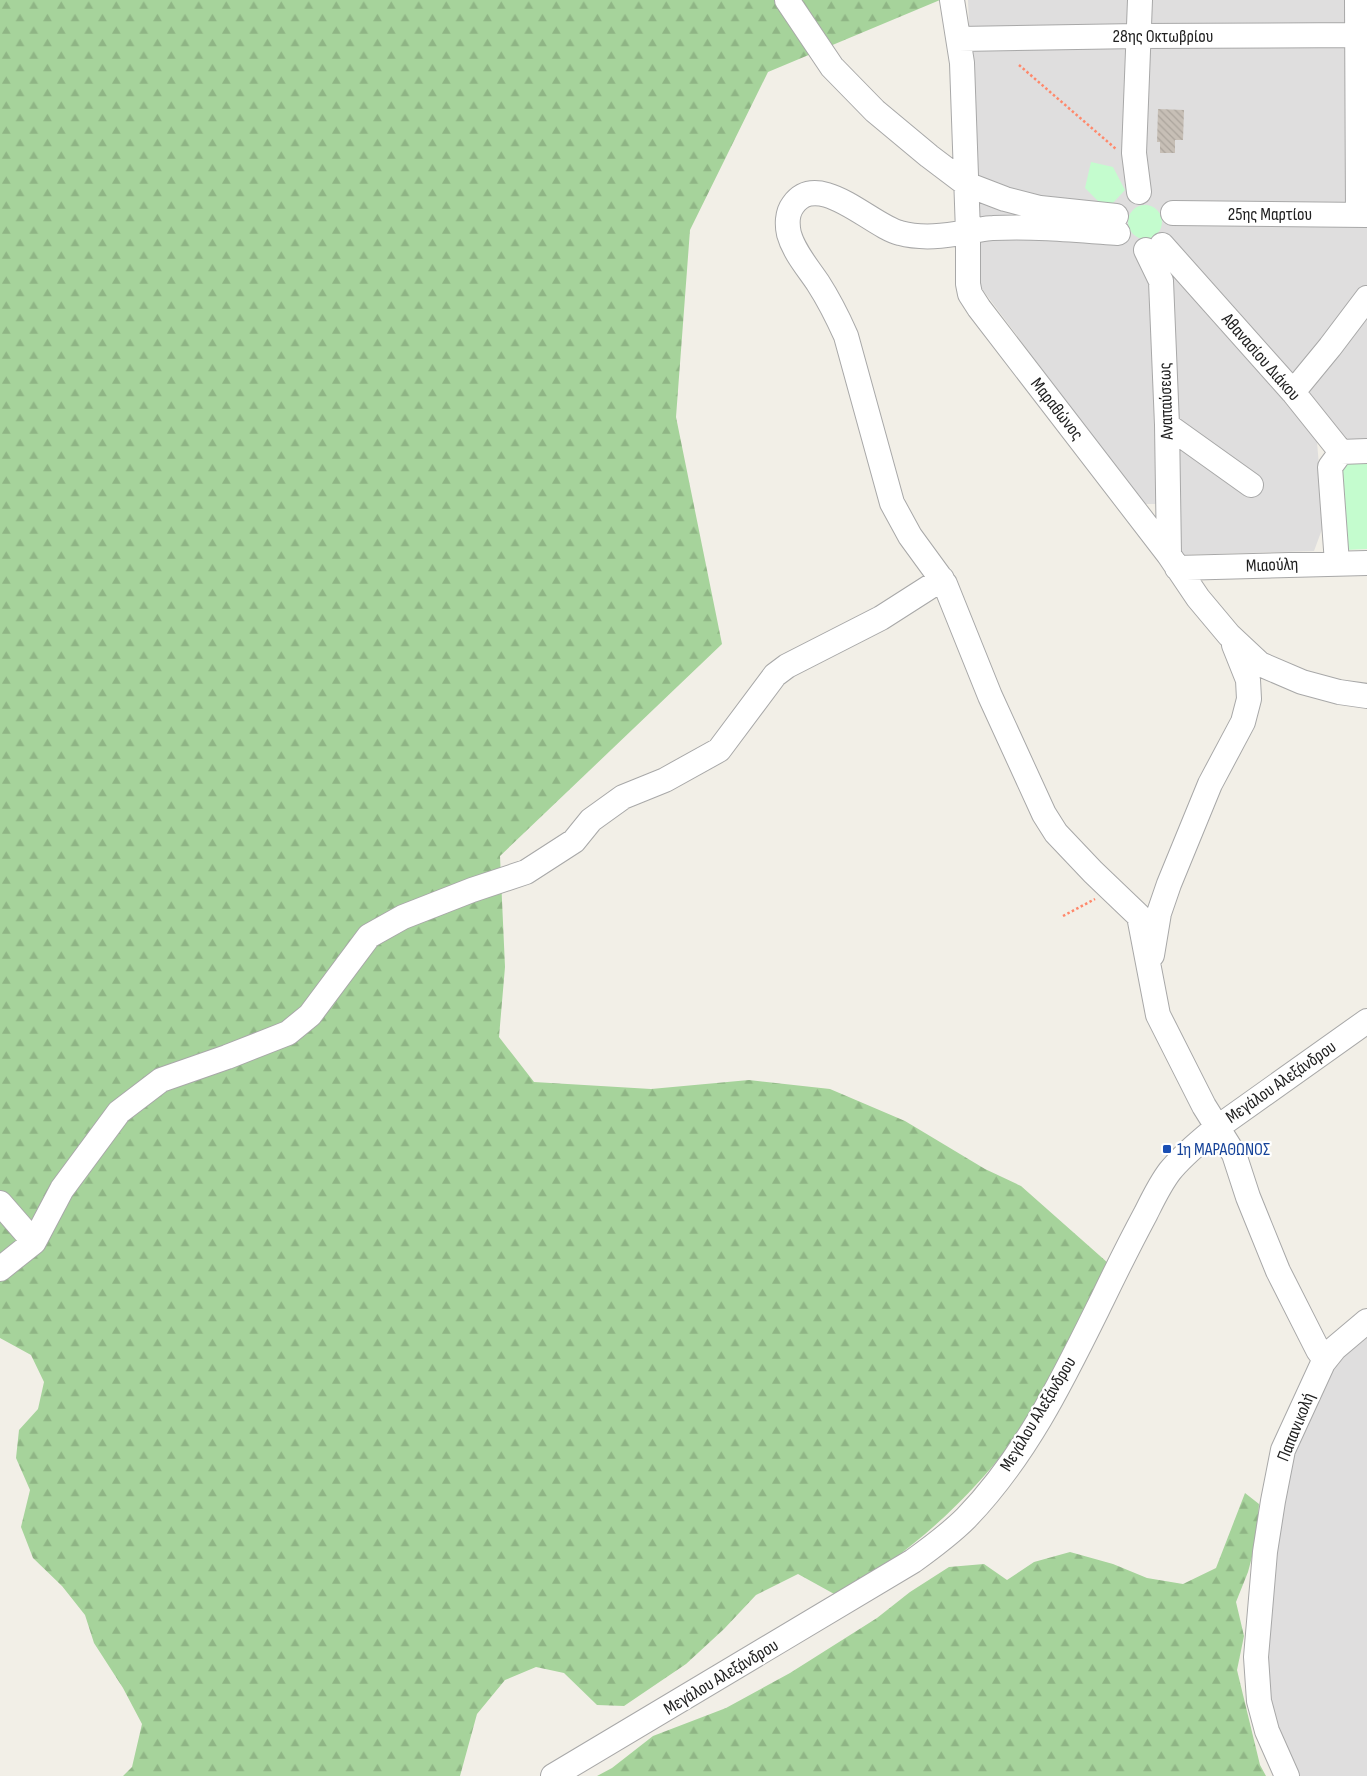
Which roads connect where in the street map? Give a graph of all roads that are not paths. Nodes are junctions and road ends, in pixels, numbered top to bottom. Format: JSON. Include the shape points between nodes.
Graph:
{"nodes":[{"id":1,"x":786,"y":0,"type":"edge"},
{"id":2,"x":952,"y":0,"type":"edge"},
{"id":3,"x":1140,"y":0,"type":"edge"},
{"id":4,"x":1357,"y":0,"type":"edge"},
{"id":5,"x":1362,"y":35,"type":"edge"},
{"id":6,"x":1138,"y":36,"type":"junction"},
{"id":7,"x":959,"y":39,"type":"junction"},
{"id":8,"x":966,"y":184,"type":"junction"},
{"id":9,"x":1139,"y":192,"type":"junction"},
{"id":10,"x":1174,"y":214,"type":"junction"},
{"id":11,"x":1362,"y":215,"type":"edge"},
{"id":12,"x":1117,"y":225,"type":"junction"},
{"id":13,"x":968,"y":232,"type":"junction"},
{"id":14,"x":1154,"y":248,"type":"junction"},
{"id":15,"x":1184,"y":269,"type":"junction"},
{"id":16,"x":1161,"y":281,"type":"junction"},
{"id":17,"x":1367,"y":298,"type":"edge"},
{"id":18,"x":1293,"y":392,"type":"junction"},
{"id":19,"x":1167,"y":425,"type":"junction"},
{"id":20,"x":1367,"y":451,"type":"edge"},
{"id":21,"x":1341,"y":452,"type":"junction"},
{"id":22,"x":1251,"y":484,"type":"dead end"},
{"id":23,"x":1173,"y":562,"type":"junction"},
{"id":24,"x":1337,"y":563,"type":"junction"},
{"id":25,"x":1367,"y":563,"type":"edge"},
{"id":26,"x":942,"y":579,"type":"junction"},
{"id":27,"x":1228,"y":635,"type":"junction"},
{"id":28,"x":1367,"y":696,"type":"edge"},
{"id":29,"x":1149,"y":971,"type":"junction"},
{"id":30,"x":1367,"y":1021,"type":"edge"},
{"id":31,"x":1218,"y":1126,"type":"junction"},
{"id":32,"x":0,"y":1203,"type":"edge"},
{"id":33,"x":34,"y":1242,"type":"junction"},
{"id":34,"x":0,"y":1269,"type":"edge"},
{"id":35,"x":1367,"y":1321,"type":"edge"},
{"id":36,"x":1325,"y":1360,"type":"junction"},
{"id":37,"x":553,"y":1776,"type":"edge"},
{"id":38,"x":1287,"y":1776,"type":"edge"}],
"edges":[{"from":1,"to":8,"type":"street","via":[[832,67],[875,111]]},
{"from":2,"to":7,"type":"street","name":"Μαραθώνος"},
{"from":3,"to":6,"type":"street"},
{"from":4,"to":5,"type":"street"},
{"from":5,"to":6,"type":"street","name":"28ης Οκτωβρίου"},
{"from":5,"to":11,"type":"street"},
{"from":6,"to":7,"type":"street","name":"28ης Οκτωβρίου"},
{"from":6,"to":9,"type":"street","via":[[1134,153]]},
{"from":7,"to":8,"type":"street","name":"Μαραθώνος"},
{"from":8,"to":12,"type":"street","via":[[1005,199]]},
{"from":8,"to":13,"type":"street","name":"Μαραθώνος"},
{"from":9,"to":10,"type":"street","via":[[1160,196]]},
{"from":9,"to":12,"type":"street","via":[[1121,203]]},
{"from":10,"to":11,"type":"street","name":"25ης Μαρτίου"},
{"from":10,"to":14,"type":"street","via":[[1173,231],[1168,239]]},
{"from":12,"to":13,"type":"street","via":[[991,228]]},
{"from":12,"to":14,"type":"street","via":[[1129,246]]},
{"from":13,"to":23,"type":"street","name":"Μαραθώνος","via":[[970,294]]},
{"from":13,"to":26,"type":"street","via":[[932,237],[898,233],[842,201],[819,193],[808,194],[792,206],[788,227],[796,250],[834,310],[846,336],[892,503],[910,536]]},
{"from":14,"to":15,"type":"street","name":"Αθανασίου Διάκου"},
{"from":14,"to":16,"type":"street","name":"Αναπαύσεως"},
{"from":15,"to":16,"type":"street"},
{"from":15,"to":18,"type":"street","name":"Αθανασίου Διάκου"},
{"from":16,"to":19,"type":"street","name":"Αναπαύσεως"},
{"from":17,"to":18,"type":"street"},
{"from":18,"to":21,"type":"street","name":"Αθανασίου Διάκου"},
{"from":19,"to":22,"type":"street"},
{"from":19,"to":23,"type":"street","name":"Αναπαύσεως"},
{"from":20,"to":21,"type":"street"},
{"from":21,"to":24,"type":"street","via":[[1330,467]]},
{"from":23,"to":24,"type":"street","name":"Μιαούλη"},
{"from":23,"to":27,"type":"street","name":"Μαραθώνος"},
{"from":24,"to":25,"type":"street","name":"Μιαούλη"},
{"from":26,"to":29,"type":"street","via":[[990,696],[1044,814],[1056,833],[1139,916]]},
{"from":26,"to":33,"type":"street","via":[[881,618],[787,666],[775,675],[719,750],[666,780],[623,797],[591,820],[574,841],[526,872],[403,917],[369,936],[310,1015],[288,1033],[161,1080],[119,1112],[62,1190]]},
{"from":27,"to":28,"type":"street","name":"Μαραθώνος","via":[[1260,664],[1302,682]]},
{"from":27,"to":29,"type":"street","via":[[1248,680],[1249,699],[1243,722],[1210,784],[1168,884]]},
{"from":29,"to":31,"type":"street","via":[[1158,1015],[1204,1106]]},
{"from":30,"to":31,"type":"street","name":"Μεγάλου Αλεξάνδρου"},
{"from":31,"to":36,"type":"street","via":[[1234,1154],[1278,1271]]},
{"from":31,"to":37,"type":"street","name":"Μεγάλου Αλεξάνδρου","via":[[1181,1159],[1159,1188],[1046,1408],[1019,1452],[965,1518],[940,1542],[913,1561]]},
{"from":32,"to":33,"type":"street"},
{"from":33,"to":34,"type":"street"},
{"from":35,"to":36,"type":"street","name":"Παπανικολή"},
{"from":36,"to":38,"type":"street","name":"Παπανικολή","via":[[1283,1450],[1263,1571],[1256,1657],[1259,1701],[1267,1731]]}]}
